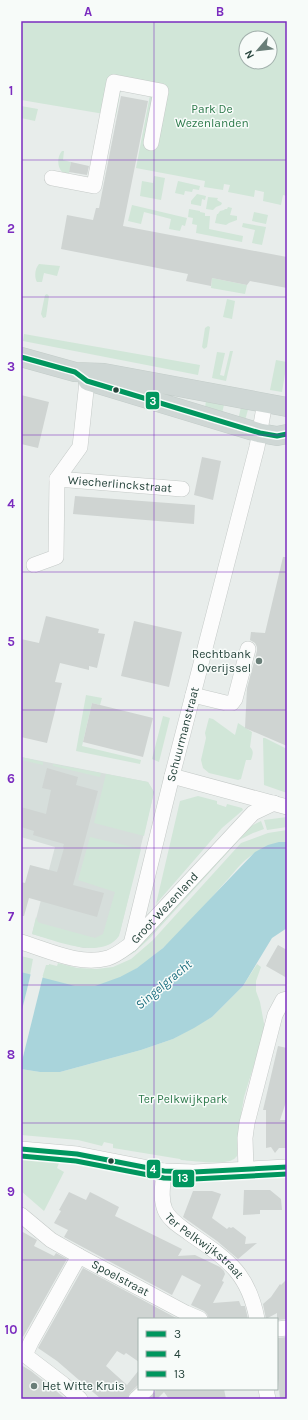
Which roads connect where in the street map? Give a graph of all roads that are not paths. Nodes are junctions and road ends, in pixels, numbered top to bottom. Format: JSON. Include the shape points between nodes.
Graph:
{"nodes":[{"id":1,"x":151,"y":143,"type":"dead end"},
{"id":2,"x":52,"y":178,"type":"dead end"},
{"id":3,"x":21,"y":357,"type":"edge"},
{"id":4,"x":81,"y":376,"type":"junction"},
{"id":5,"x":265,"y":402,"type":"junction"},
{"id":6,"x":287,"y":407,"type":"edge"},
{"id":7,"x":260,"y":433,"type":"junction"},
{"id":8,"x":287,"y":434,"type":"edge"},
{"id":9,"x":57,"y":479,"type":"junction"},
{"id":10,"x":182,"y":489,"type":"dead end"},
{"id":11,"x":34,"y":565,"type":"dead end"},
{"id":12,"x":248,"y":649,"type":"dead end"},
{"id":13,"x":193,"y":695,"type":"junction"},
{"id":14,"x":172,"y":776,"type":"junction"},
{"id":15,"x":280,"y":805,"type":"edge"},
{"id":16,"x":21,"y":942,"type":"edge"},
{"id":17,"x":131,"y":944,"type":"junction"},
{"id":18,"x":287,"y":998,"type":"edge"},
{"id":19,"x":21,"y":1149,"type":"edge"},
{"id":20,"x":287,"y":1167,"type":"edge"},
{"id":21,"x":246,"y":1170,"type":"junction"},
{"id":22,"x":164,"y":1171,"type":"junction"},
{"id":23,"x":21,"y":1215,"type":"edge"},
{"id":24,"x":78,"y":1256,"type":"junction"},
{"id":25,"x":198,"y":1318,"type":"edge"},
{"id":26,"x":257,"y":1318,"type":"edge"},
{"id":27,"x":23,"y":1354,"type":"edge"},
{"id":28,"x":146,"y":1390,"type":"edge"},
{"id":29,"x":80,"y":1399,"type":"edge"},
{"id":30,"x":136,"y":1399,"type":"edge"}],
"edges":[{"from":1,"to":2,"type":"street","via":[[161,91],[114,82],[94,186]]},
{"from":3,"to":4,"type":"main road"},
{"from":4,"to":5,"type":"main road","via":[[104,373]]},
{"from":4,"to":7,"type":"main road"},
{"from":4,"to":9,"type":"street","name":"Wiecherlinckstraat","via":[[80,447]]},
{"from":5,"to":6,"type":"main road"},
{"from":5,"to":7,"type":"street","name":"Schuurmanstraat"},
{"from":7,"to":8,"type":"main road","via":[[277,436]]},
{"from":7,"to":13,"type":"street","name":"Schuurmanstraat"},
{"from":9,"to":10,"type":"street","name":"Wiecherlinckstraat"},
{"from":9,"to":11,"type":"street","name":"Wiecherlinckstraat","via":[[56,557]]},
{"from":12,"to":13,"type":"street","via":[[232,703]]},
{"from":13,"to":14,"type":"street","name":"Schuurmanstraat"},
{"from":14,"to":15,"type":"street"},
{"from":14,"to":17,"type":"street","name":"Schuurmanstraat"},
{"from":15,"to":17,"type":"street","name":"Groot Wezenland","via":[[253,813]]},
{"from":16,"to":17,"type":"street","name":"Groot Wezenland","via":[[70,957],[91,960],[108,958]]},
{"from":18,"to":21,"type":"street","via":[[283,1000],[275,1015],[247,1122]]},
{"from":19,"to":22,"type":"street","via":[[77,1154]]},
{"from":20,"to":21,"type":"street"},
{"from":21,"to":22,"type":"street"},
{"from":22,"to":26,"type":"street","name":"Ter Pelkwijkstraat","via":[[162,1197],[166,1212],[174,1222],[230,1263],[248,1289]]},
{"from":23,"to":24,"type":"street","name":"Spoelstraat","via":[[51,1240]]},
{"from":24,"to":25,"type":"street","name":"Spoelstraat"},
{"from":24,"to":27,"type":"street"},
{"from":27,"to":29,"type":"street"},
{"from":28,"to":30,"type":"street"}]}
